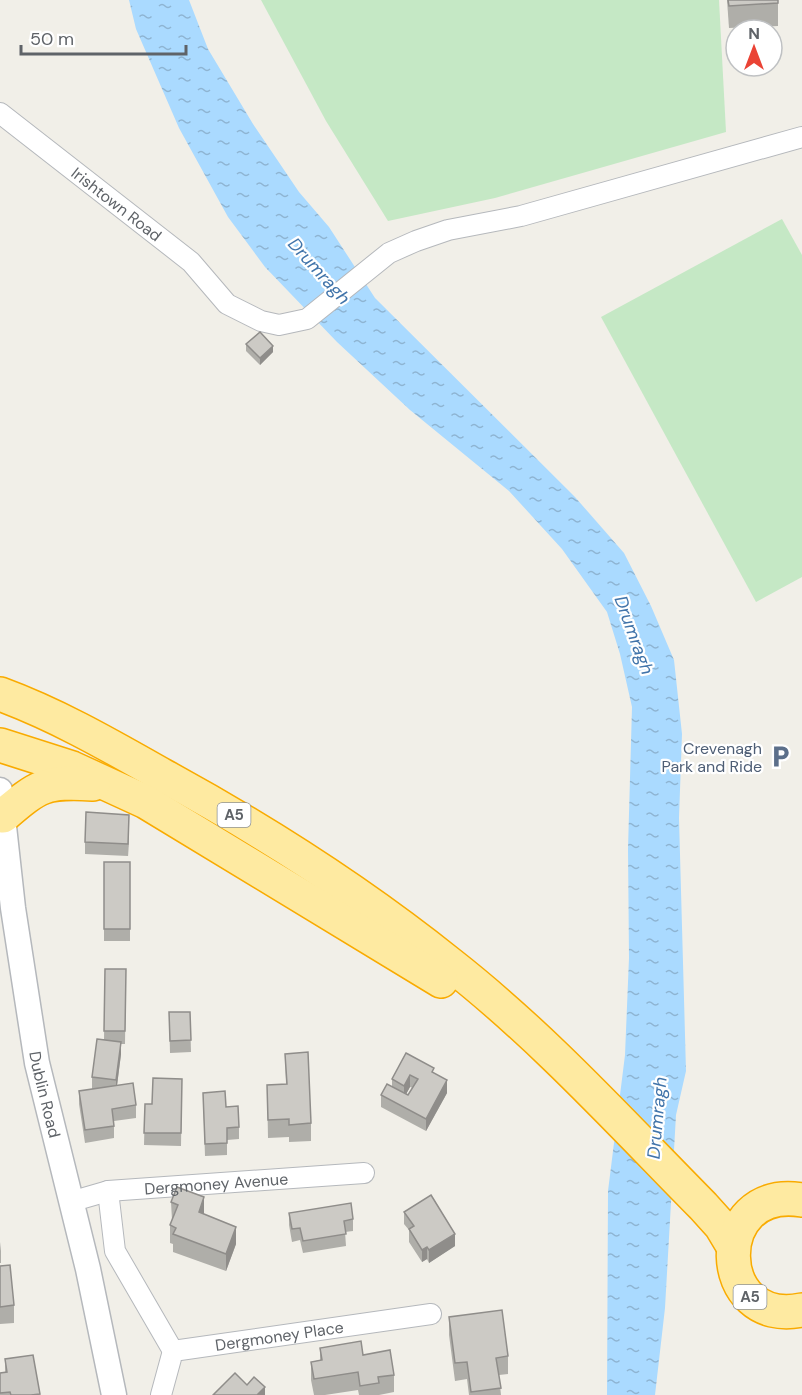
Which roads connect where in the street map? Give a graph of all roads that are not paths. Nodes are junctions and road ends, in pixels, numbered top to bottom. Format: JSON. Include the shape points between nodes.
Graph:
{"nodes":[{"id":1,"x":0,"y":113,"type":"edge"},
{"id":2,"x":802,"y":137,"type":"edge"},
{"id":3,"x":0,"y":694,"type":"edge"},
{"id":4,"x":0,"y":746,"type":"edge"},
{"id":5,"x":110,"y":786,"type":"junction"},
{"id":6,"x":2,"y":803,"type":"edge"},
{"id":7,"x":6,"y":908,"type":"edge"},
{"id":8,"x":532,"y":1036,"type":"junction"},
{"id":9,"x":364,"y":1173,"type":"dead end"},
{"id":10,"x":802,"y":1177,"type":"edge"},
{"id":11,"x":108,"y":1191,"type":"junction"},
{"id":12,"x":697,"y":1200,"type":"junction"},
{"id":13,"x":70,"y":1202,"type":"junction"},
{"id":14,"x":775,"y":1206,"type":"edge"},
{"id":15,"x":733,"y":1246,"type":"junction"},
{"id":16,"x":802,"y":1310,"type":"edge"},
{"id":17,"x":431,"y":1314,"type":"dead end"},
{"id":18,"x":173,"y":1351,"type":"junction"},
{"id":19,"x":114,"y":1395,"type":"edge"},
{"id":20,"x":161,"y":1395,"type":"edge"}],
"edges":[{"from":1,"to":2,"type":"street","name":"Irishtown Road","via":[[191,262],[227,304],[261,321],[279,324],[307,319],[389,253],[448,230],[521,216]]},
{"from":3,"to":8,"type":"highway","number":"A5","via":[[87,733],[229,811],[327,872],[451,964]]},
{"from":4,"to":5,"type":"highway","via":[[51,761]]},
{"from":5,"to":6,"type":"highway","via":[[58,782]]},
{"from":5,"to":8,"type":"highway","via":[[146,802]]},
{"from":6,"to":7,"type":"street","name":"Dublin Road"},
{"from":7,"to":13,"type":"street","name":"Dublin Road"},
{"from":8,"to":12,"type":"highway","number":"A5"},
{"from":9,"to":11,"type":"street","name":"Dergmoney Avenue"},
{"from":10,"to":14,"type":"highway"},
{"from":11,"to":13,"type":"street","name":"Dergmoney Avenue"},
{"from":11,"to":18,"type":"street","via":[[115,1251]]},
{"from":12,"to":14,"type":"highway","via":[[724,1213]]},
{"from":12,"to":15,"type":"highway","number":"A5"},
{"from":13,"to":19,"type":"street","name":"Dublin Road"},
{"from":14,"to":15,"type":"highway","via":[[740,1227]]},
{"from":15,"to":16,"type":"highway","number":"A5","via":[[733,1266],[750,1298],[772,1310]]},
{"from":17,"to":18,"type":"street","name":"Dergmoney Place"},
{"from":18,"to":20,"type":"street"}]}
